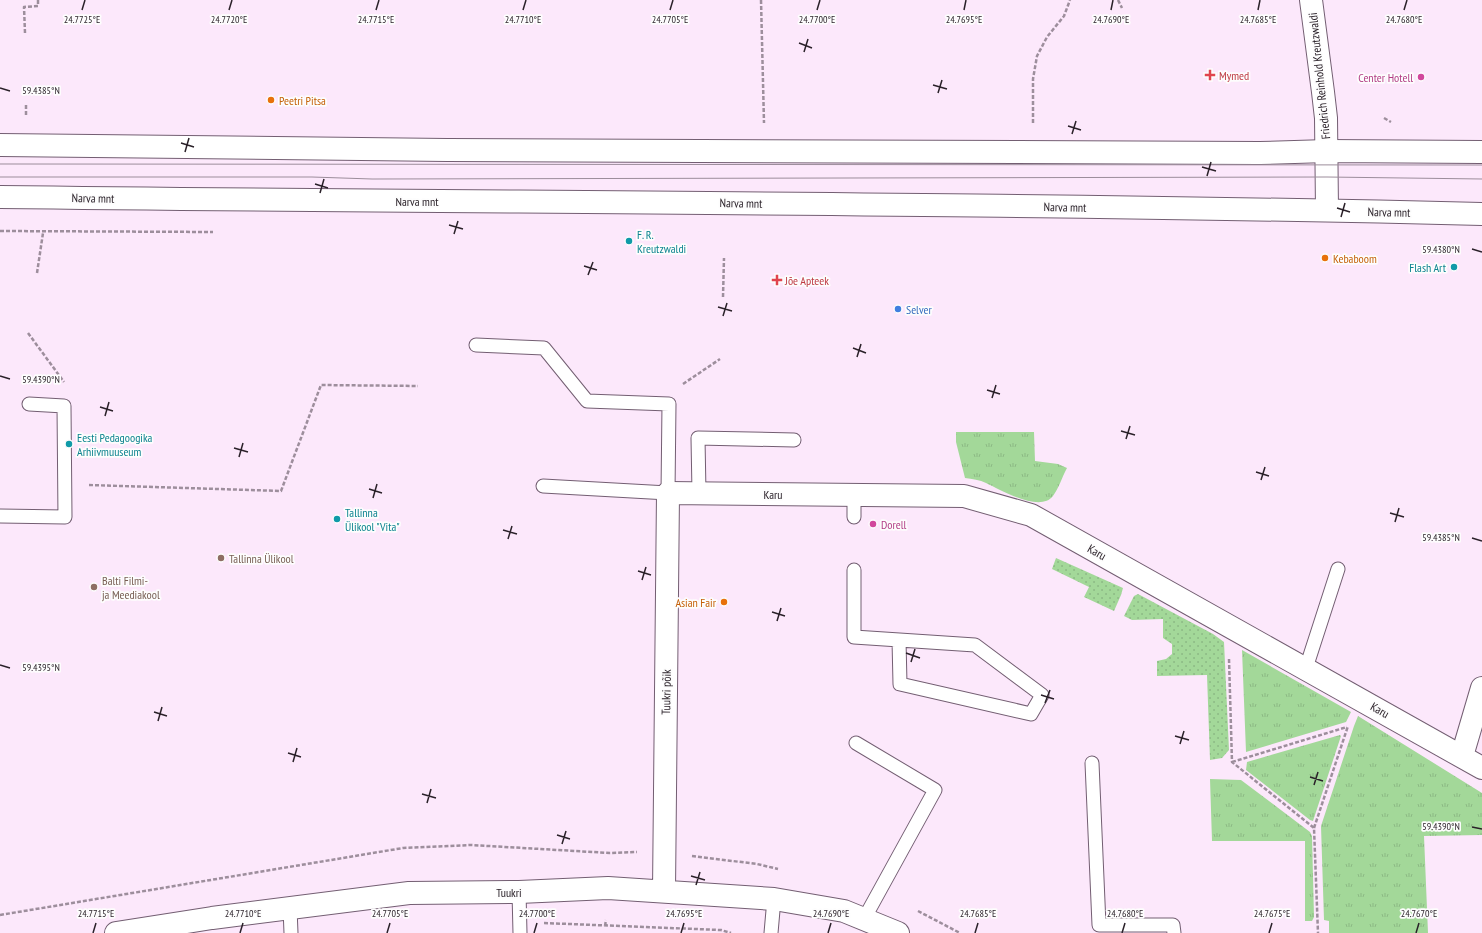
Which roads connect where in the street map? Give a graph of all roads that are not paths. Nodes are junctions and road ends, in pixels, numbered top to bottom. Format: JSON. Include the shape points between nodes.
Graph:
{"nodes":[{"id":1,"x":1311,"y":0,"type":"edge"},
{"id":2,"x":0,"y":145,"type":"edge"},
{"id":3,"x":1327,"y":151,"type":"junction"},
{"id":4,"x":1482,"y":152,"type":"edge"},
{"id":5,"x":0,"y":197,"type":"edge"},
{"id":6,"x":1327,"y":210,"type":"junction"},
{"id":7,"x":1482,"y":214,"type":"edge"},
{"id":8,"x":476,"y":345,"type":"dead end"},
{"id":9,"x":29,"y":404,"type":"dead end"},
{"id":10,"x":794,"y":440,"type":"dead end"},
{"id":11,"x":543,"y":486,"type":"dead end"},
{"id":12,"x":668,"y":493,"type":"junction"},
{"id":13,"x":699,"y":493,"type":"junction"},
{"id":14,"x":854,"y":494,"type":"junction"},
{"id":15,"x":0,"y":516,"type":"edge"},
{"id":16,"x":854,"y":517,"type":"dead end"},
{"id":17,"x":1338,"y":568,"type":"dead end"},
{"id":18,"x":854,"y":570,"type":"dead end"},
{"id":19,"x":899,"y":640,"type":"junction"},
{"id":20,"x":1306,"y":668,"type":"junction"},
{"id":21,"x":1482,"y":688,"type":"edge"},
{"id":22,"x":856,"y":743,"type":"dead end"},
{"id":23,"x":1462,"y":756,"type":"junction"},
{"id":24,"x":1092,"y":763,"type":"dead end"},
{"id":25,"x":1482,"y":768,"type":"edge"},
{"id":26,"x":664,"y":891,"type":"junction"},
{"id":27,"x":519,"y":892,"type":"junction"},
{"id":28,"x":774,"y":899,"type":"junction"},
{"id":29,"x":290,"y":908,"type":"junction"},
{"id":30,"x":864,"y":919,"type":"junction"},
{"id":31,"x":116,"y":933,"type":"edge"},
{"id":32,"x":291,"y":933,"type":"edge"},
{"id":33,"x":520,"y":933,"type":"edge"},
{"id":34,"x":771,"y":933,"type":"edge"},
{"id":35,"x":898,"y":933,"type":"edge"},
{"id":36,"x":1174,"y":933,"type":"edge"}],
"edges":[{"from":1,"to":3,"type":"main road","name":"Friedrich Reinhold Kreutzwaldi","via":[[1324,92]]},
{"from":2,"to":3,"type":"main road","via":[[447,150],[1260,153]]},
{"from":3,"to":4,"type":"main road"},
{"from":3,"to":6,"type":"main road","name":"Friedrich Reinhold Kreutzwaldi"},
{"from":5,"to":6,"type":"main road","name":"Narva mnt"},
{"from":6,"to":7,"type":"main road","name":"Narva mnt"},
{"from":8,"to":12,"type":"lane","via":[[544,348],[587,401],[669,404]]},
{"from":9,"to":15,"type":"lane","via":[[64,406],[65,517]]},
{"from":10,"to":13,"type":"lane","via":[[698,438]]},
{"from":11,"to":12,"type":"lane"},
{"from":12,"to":13,"type":"main road","name":"Karu"},
{"from":12,"to":26,"type":"main road","name":"Tuukri põik"},
{"from":13,"to":14,"type":"main road","name":"Karu"},
{"from":14,"to":16,"type":"lane"},
{"from":14,"to":20,"type":"main road","name":"Karu","via":[[964,496],[1031,515]]},
{"from":17,"to":20,"type":"lane"},
{"from":18,"to":19,"type":"lane","via":[[854,637]]},
{"from":19,"to":19,"type":"lane","via":[[975,645],[1042,695],[1031,714],[900,684]]},
{"from":20,"to":23,"type":"main road","name":"Karu"},
{"from":21,"to":23,"type":"main road"},
{"from":22,"to":30,"type":"lane","via":[[935,790]]},
{"from":23,"to":25,"type":"main road","name":"Karu"},
{"from":24,"to":36,"type":"lane","via":[[1100,926],[1173,925]]},
{"from":26,"to":27,"type":"main road","name":"Tuukri","via":[[608,888]]},
{"from":26,"to":28,"type":"main road","name":"Tuukri"},
{"from":27,"to":29,"type":"main road","name":"Tuukri","via":[[409,893]]},
{"from":27,"to":33,"type":"lane"},
{"from":28,"to":30,"type":"main road","name":"Tuukri","via":[[844,912]]},
{"from":28,"to":34,"type":"lane"},
{"from":29,"to":31,"type":"main road","name":"Tuukri"},
{"from":29,"to":32,"type":"lane"},
{"from":30,"to":35,"type":"main road","name":"Tuukri"}]}
